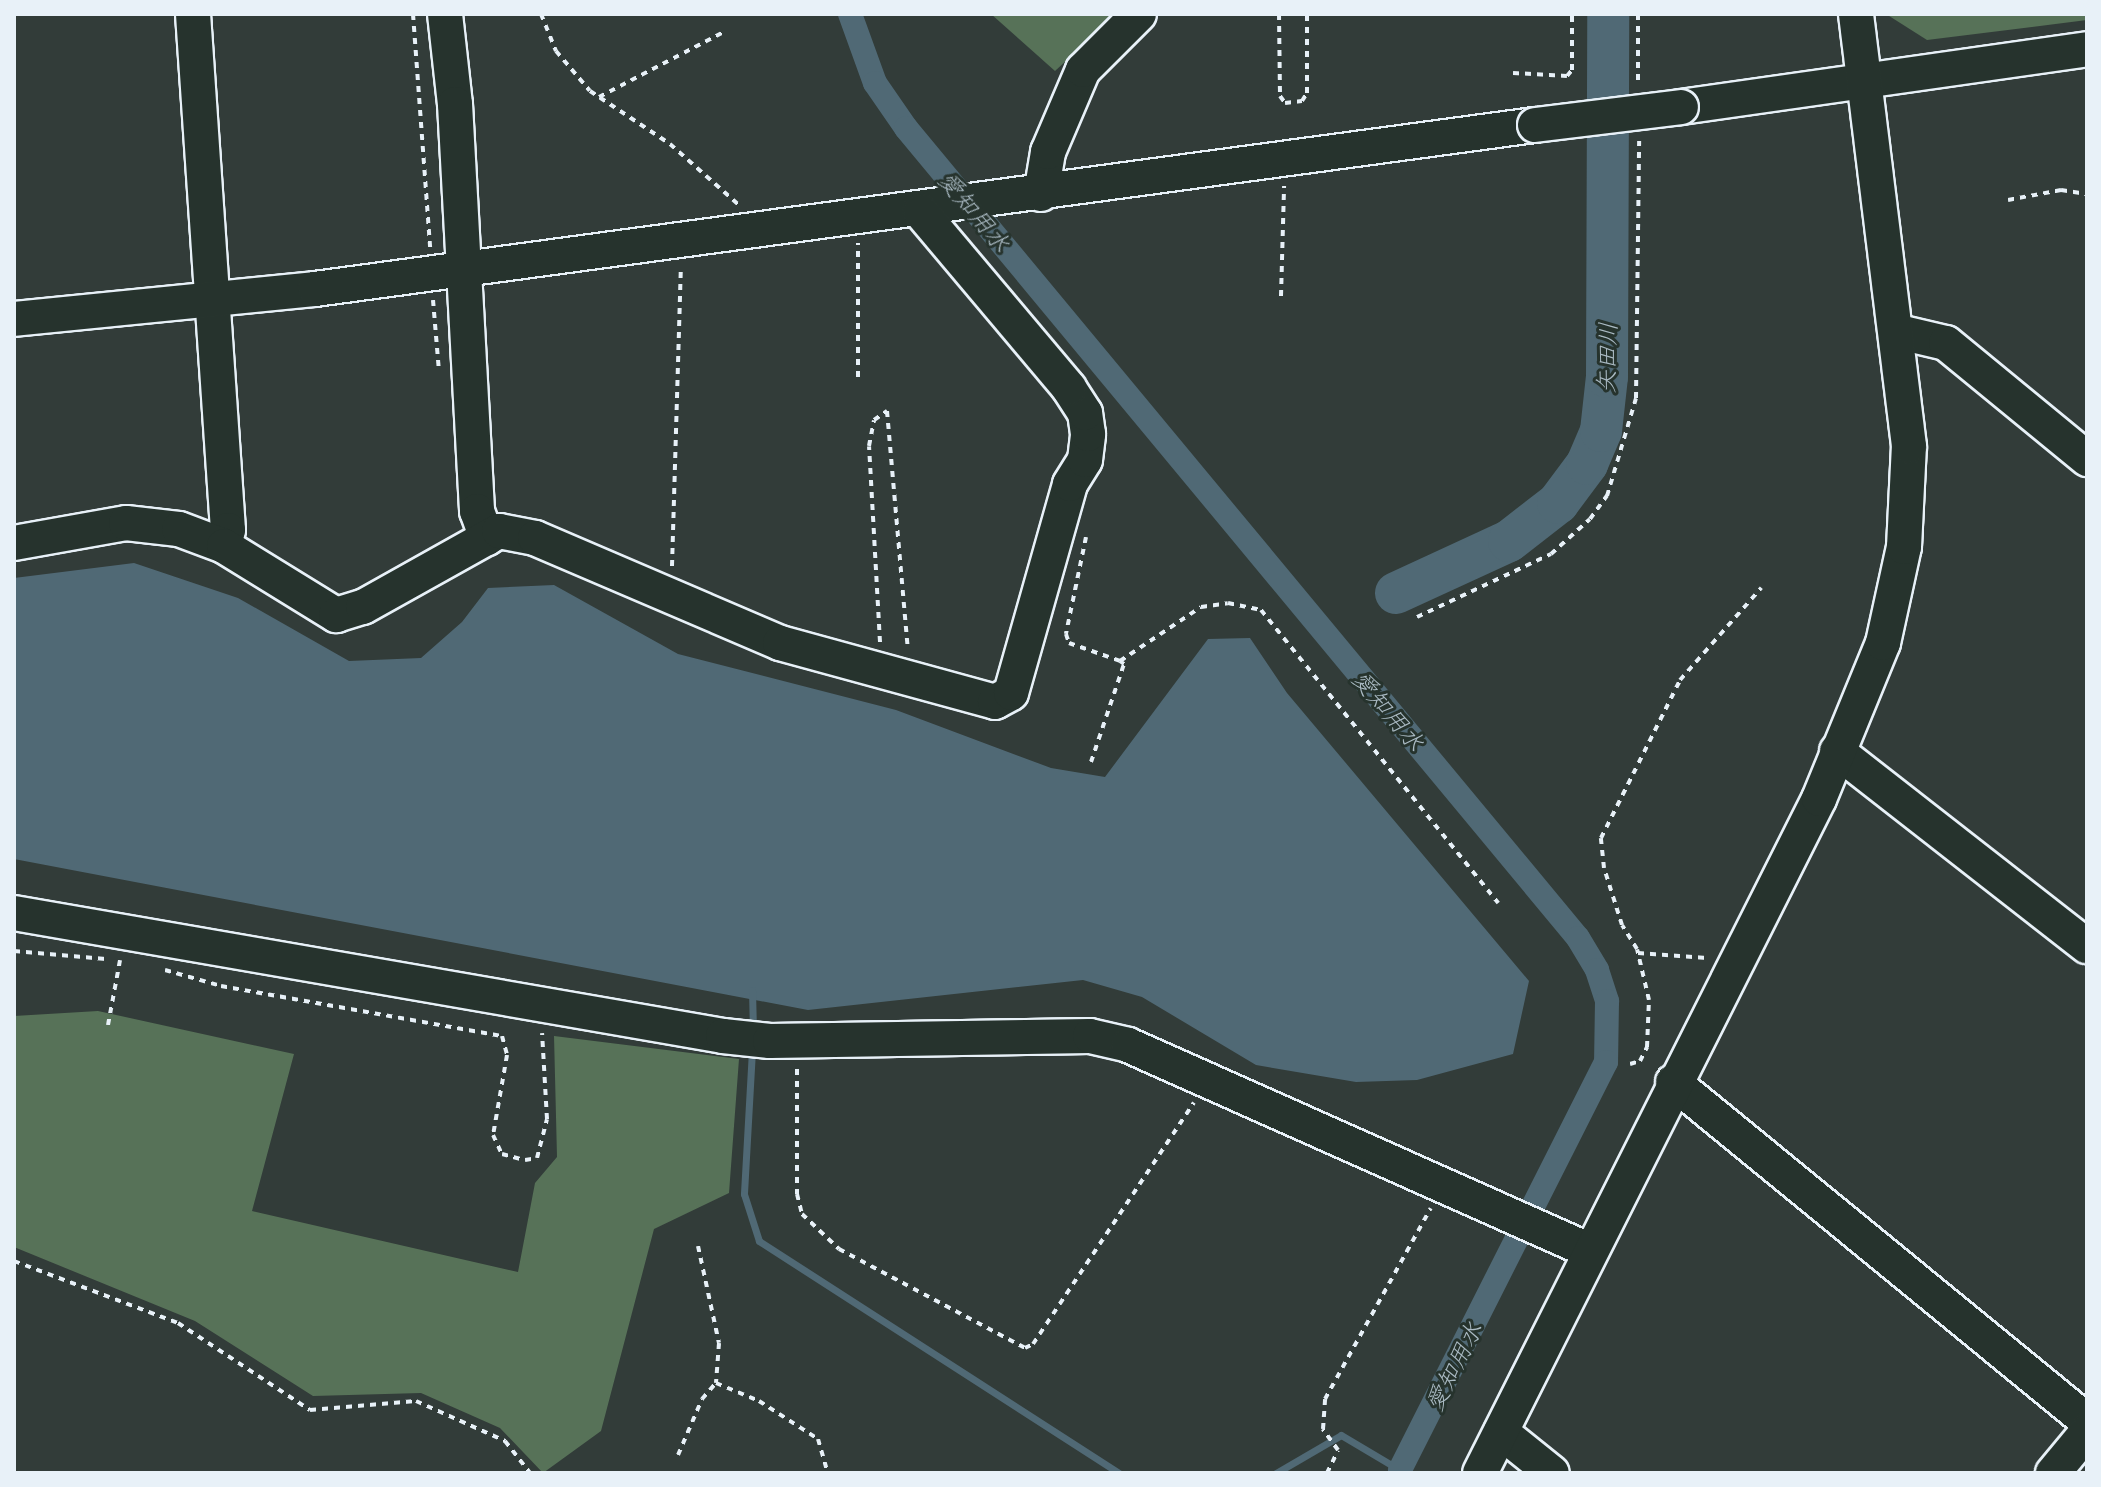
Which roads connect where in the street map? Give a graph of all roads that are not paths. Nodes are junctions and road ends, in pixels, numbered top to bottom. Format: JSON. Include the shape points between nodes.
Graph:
{"nodes":[{"id":1,"x":193,"y":14,"type":"edge"},
{"id":2,"x":445,"y":14,"type":"edge"},
{"id":3,"x":1139,"y":14,"type":"edge"},
{"id":4,"x":1856,"y":14,"type":"edge"},
{"id":5,"x":2087,"y":49,"type":"edge"},
{"id":6,"x":1860,"y":79,"type":"junction"},
{"id":7,"x":1041,"y":194,"type":"junction"},
{"id":8,"x":931,"y":208,"type":"junction"},
{"id":9,"x":462,"y":270,"type":"junction"},
{"id":10,"x":212,"y":302,"type":"junction"},
{"id":11,"x":14,"y":319,"type":"edge"},
{"id":12,"x":1899,"y":332,"type":"junction"},
{"id":13,"x":2087,"y":459,"type":"edge"},
{"id":14,"x":487,"y":538,"type":"junction"},
{"id":15,"x":14,"y":543,"type":"edge"},
{"id":16,"x":224,"y":546,"type":"junction"},
{"id":17,"x":1837,"y":751,"type":"junction"},
{"id":18,"x":14,"y":913,"type":"edge"},
{"id":19,"x":2087,"y":946,"type":"edge"},
{"id":20,"x":1673,"y":1082,"type":"junction"},
{"id":21,"x":1588,"y":1250,"type":"junction"},
{"id":22,"x":2087,"y":1421,"type":"edge"},
{"id":23,"x":1501,"y":1432,"type":"junction"},
{"id":24,"x":2087,"y":1432,"type":"edge"},
{"id":25,"x":1480,"y":1473,"type":"edge"},
{"id":26,"x":1552,"y":1473,"type":"edge"},
{"id":27,"x":2053,"y":1473,"type":"edge"}],
"edges":[{"from":1,"to":10,"type":"street"},
{"from":2,"to":9,"type":"street","via":[[455,104]]},
{"from":3,"to":7,"type":"street","via":[[1083,70],[1048,152]]},
{"from":4,"to":6,"type":"street"},
{"from":5,"to":6,"type":"street"},
{"from":6,"to":7,"type":"street","bridge":true},
{"from":6,"to":12,"type":"street"},
{"from":7,"to":8,"type":"street"},
{"from":8,"to":9,"type":"street"},
{"from":8,"to":14,"type":"street","via":[[1085,413],[1085,460],[1070,484],[1011,693],[995,702],[780,643],[535,538],[499,531]]},
{"from":9,"to":10,"type":"street"},
{"from":9,"to":14,"type":"street","via":[[477,511]]},
{"from":10,"to":11,"type":"street"},
{"from":10,"to":16,"type":"street"},
{"from":12,"to":13,"type":"street","via":[[1946,343]]},
{"from":12,"to":17,"type":"street","via":[[1909,446],[1904,547],[1883,643]]},
{"from":14,"to":16,"type":"street","via":[[363,607],[336,615]]},
{"from":15,"to":16,"type":"street","via":[[126,523],[179,529]]},
{"from":17,"to":19,"type":"street"},
{"from":17,"to":20,"type":"street","via":[[1736,969]]},
{"from":18,"to":21,"type":"street","via":[[124,948],[548,1003],[723,1036],[786,1041],[1090,1036],[1128,1045]]},
{"from":20,"to":21,"type":"street"},
{"from":20,"to":22,"type":"street"},
{"from":21,"to":23,"type":"street"},
{"from":23,"to":25,"type":"street"},
{"from":23,"to":26,"type":"street"},
{"from":24,"to":27,"type":"street"}]}
